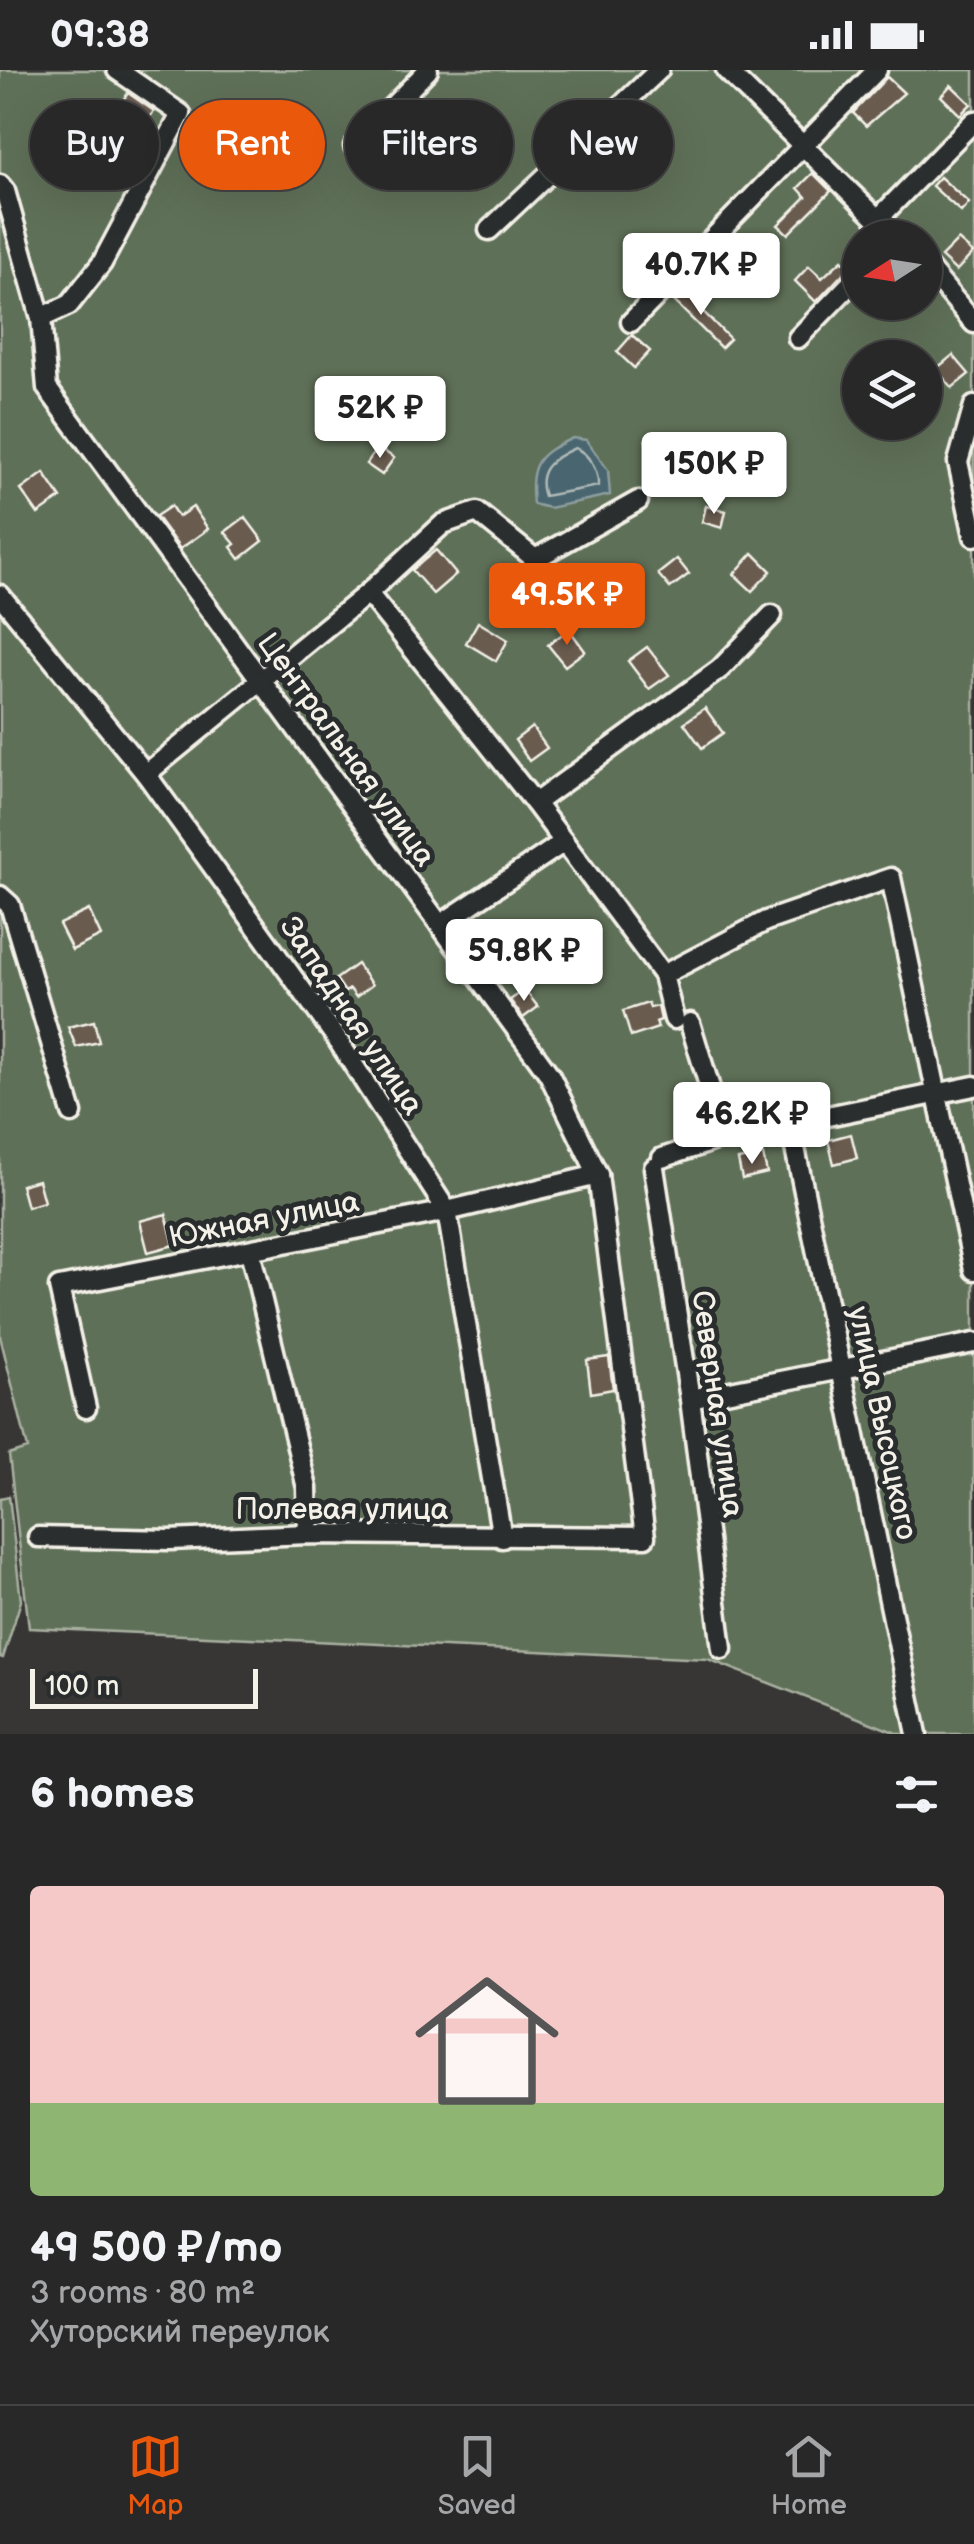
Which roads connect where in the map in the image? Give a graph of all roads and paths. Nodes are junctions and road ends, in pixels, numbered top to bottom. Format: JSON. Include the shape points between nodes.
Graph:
{"nodes":[{"id":1,"x":117,"y":70,"type":"edge"},
{"id":2,"x":428,"y":70,"type":"edge"},
{"id":3,"x":659,"y":70,"type":"edge"},
{"id":4,"x":726,"y":70,"type":"edge"},
{"id":5,"x":877,"y":70,"type":"edge"},
{"id":6,"x":399,"y":100,"type":"edge"},
{"id":7,"x":974,"y":121,"type":"edge"},
{"id":8,"x":802,"y":147,"type":"junction"},
{"id":9,"x":0,"y":185,"type":"edge"},
{"id":10,"x":878,"y":219,"type":"joint"},
{"id":11,"x":489,"y":230,"type":"dead end"},
{"id":12,"x":942,"y":284,"type":"edge"},
{"id":13,"x":842,"y":293,"type":"edge"},
{"id":14,"x":41,"y":318,"type":"junction"},
{"id":15,"x":630,"y":322,"type":"dead end"},
{"id":16,"x":974,"y":323,"type":"edge"},
{"id":17,"x":798,"y":338,"type":"dead end"},
{"id":18,"x":974,"y":406,"type":"edge"},
{"id":19,"x":638,"y":501,"type":"dead end"},
{"id":20,"x":974,"y":536,"type":"edge"},
{"id":21,"x":368,"y":593,"type":"junction"},
{"id":22,"x":0,"y":595,"type":"edge"},
{"id":23,"x":772,"y":615,"type":"dead end"},
{"id":24,"x":263,"y":680,"type":"junction"},
{"id":25,"x":146,"y":774,"type":"junction"},
{"id":26,"x":535,"y":804,"type":"junction"},
{"id":27,"x":564,"y":842,"type":"junction"},
{"id":28,"x":0,"y":896,"type":"edge"},
{"id":29,"x":440,"y":925,"type":"junction"},
{"id":30,"x":663,"y":975,"type":"junction"},
{"id":31,"x":974,"y":1086,"type":"edge"},
{"id":32,"x":936,"y":1094,"type":"junction"},
{"id":33,"x":72,"y":1113,"type":"dead end"},
{"id":34,"x":790,"y":1124,"type":"junction"},
{"id":35,"x":725,"y":1137,"type":"junction"},
{"id":36,"x":598,"y":1175,"type":"junction"},
{"id":37,"x":447,"y":1211,"type":"junction"},
{"id":38,"x":250,"y":1251,"type":"junction"},
{"id":39,"x":974,"y":1270,"type":"edge"},
{"id":40,"x":974,"y":1343,"type":"edge"},
{"id":41,"x":843,"y":1368,"type":"junction"},
{"id":42,"x":690,"y":1398,"type":"junction"},
{"id":43,"x":86,"y":1408,"type":"dead end"},
{"id":44,"x":308,"y":1534,"type":"junction"},
{"id":45,"x":38,"y":1536,"type":"dead end"},
{"id":46,"x":646,"y":1536,"type":"joint"},
{"id":47,"x":502,"y":1538,"type":"junction"},
{"id":48,"x":722,"y":1648,"type":"dead end"},
{"id":49,"x":917,"y":1734,"type":"edge"}],
"edges":[{"from":1,"to":14,"type":"street","via":[[181,114],[102,263],[69,305]]},
{"from":2,"to":6,"type":"street"},
{"from":3,"to":11,"type":"street"},
{"from":4,"to":8,"type":"street"},
{"from":5,"to":8,"type":"street"},
{"from":7,"to":10,"type":"street"},
{"from":8,"to":10,"type":"street"},
{"from":8,"to":15,"type":"street"},
{"from":9,"to":14,"type":"street","name":"Центральная улица"},
{"from":12,"to":16,"type":"street"},
{"from":13,"to":17,"type":"street"},
{"from":14,"to":24,"type":"street","name":"Центральная улица","via":[[47,388]]},
{"from":18,"to":20,"type":"street","via":[[958,462]]},
{"from":19,"to":21,"type":"street","via":[[536,559],[477,512],[443,524]]},
{"from":21,"to":24,"type":"street"},
{"from":21,"to":26,"type":"street"},
{"from":22,"to":25,"type":"street","name":"Западная улица"},
{"from":23,"to":26,"type":"street","via":[[720,669]]},
{"from":24,"to":25,"type":"street"},
{"from":24,"to":29,"type":"street","name":"Центральная улица"},
{"from":25,"to":37,"type":"street","name":"Западная улица","via":[[335,1036]]},
{"from":26,"to":27,"type":"street"},
{"from":27,"to":29,"type":"street"},
{"from":27,"to":30,"type":"street"},
{"from":28,"to":33,"type":"street","via":[[10,905]]},
{"from":29,"to":36,"type":"street","name":"Центральная улица","via":[[550,1074]]},
{"from":30,"to":32,"type":"street","via":[[766,921],[891,878]]},
{"from":30,"to":35,"type":"street"},
{"from":31,"to":32,"type":"street"},
{"from":32,"to":34,"type":"street"},
{"from":32,"to":39,"type":"street"},
{"from":34,"to":35,"type":"street"},
{"from":34,"to":41,"type":"street","name":"улица Высоцкого"},
{"from":35,"to":42,"type":"street","name":"Северная улица","via":[[658,1163]]},
{"from":36,"to":37,"type":"street","name":"Южная улица"},
{"from":36,"to":46,"type":"street","name":"Центральная улица"},
{"from":37,"to":38,"type":"street","name":"Южная улица"},
{"from":37,"to":47,"type":"street","name":"Западная улица"},
{"from":38,"to":43,"type":"street","name":"Южная улица","via":[[60,1287]]},
{"from":38,"to":44,"type":"street","via":[[307,1488]]},
{"from":40,"to":41,"type":"street"},
{"from":41,"to":42,"type":"street"},
{"from":41,"to":49,"type":"street","name":"улица Высоцкого"},
{"from":42,"to":48,"type":"street","name":"Северная улица"},
{"from":44,"to":45,"type":"street","name":"Полевая улица"},
{"from":44,"to":47,"type":"street","name":"Полевая улица"},
{"from":46,"to":47,"type":"street","name":"Полевая улица"}]}
